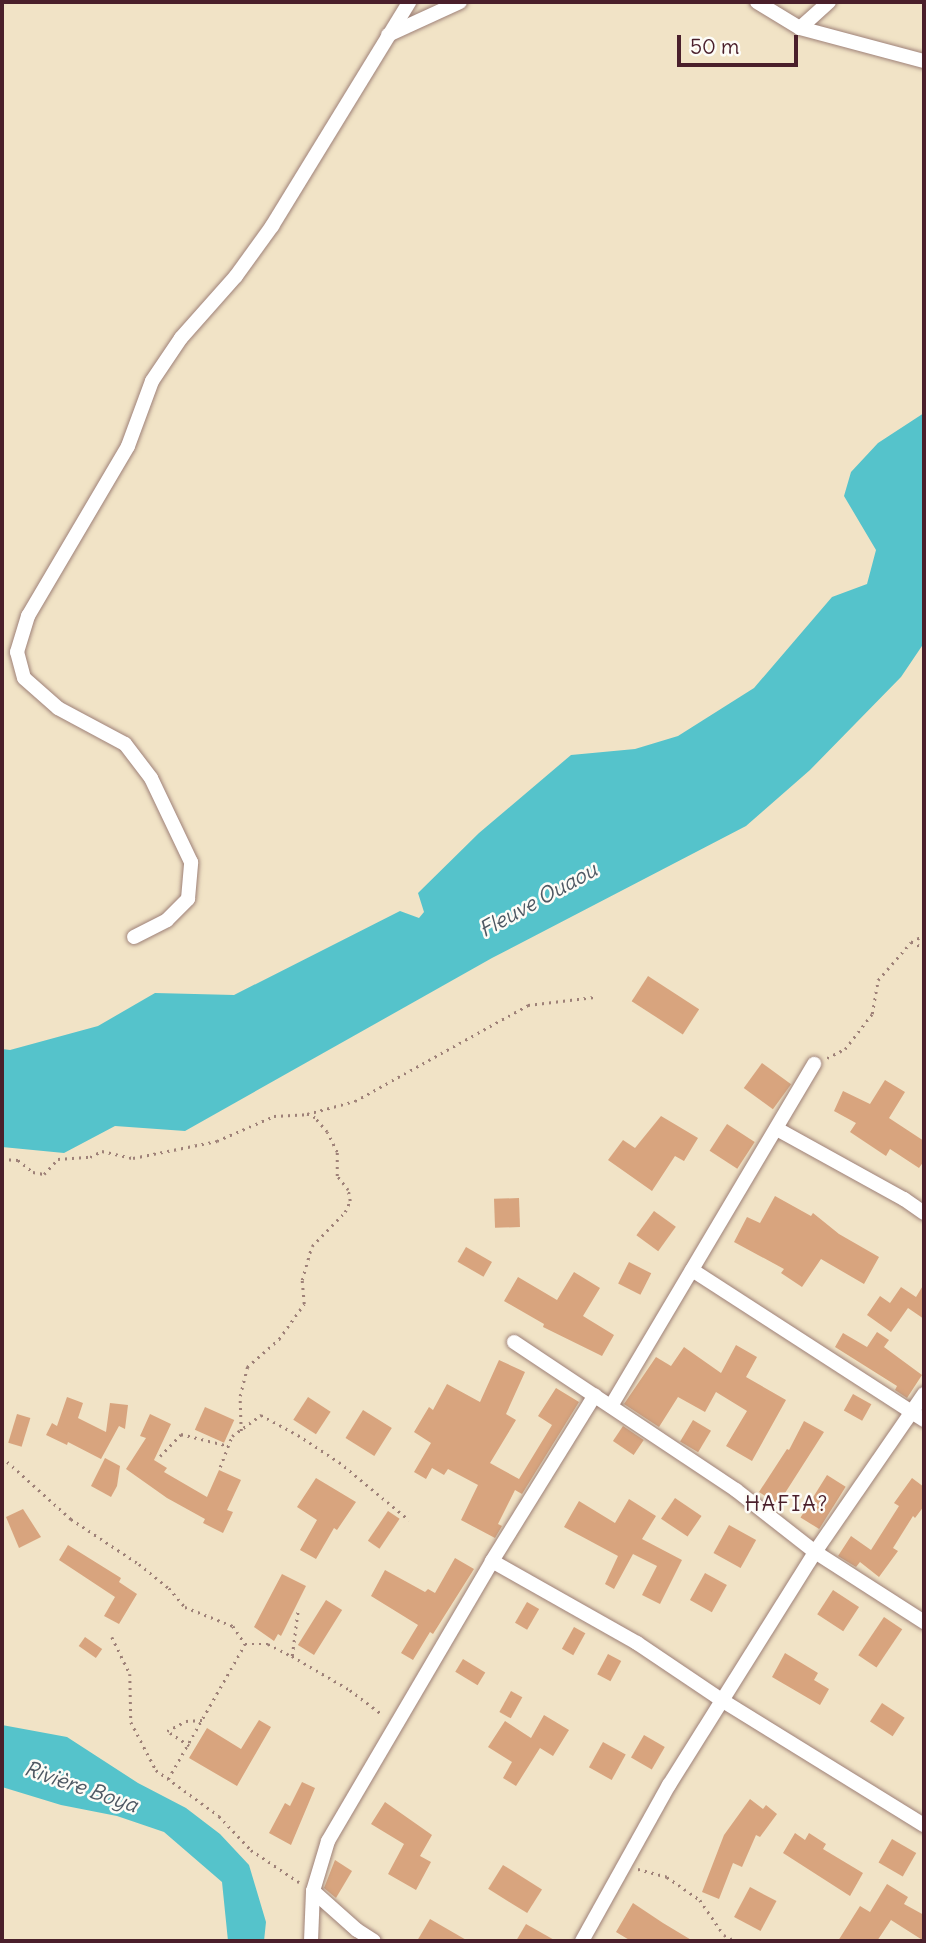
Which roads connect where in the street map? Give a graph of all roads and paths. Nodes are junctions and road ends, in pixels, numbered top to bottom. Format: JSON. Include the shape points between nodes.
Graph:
{"nodes":[{"id":1,"x":409,"y":2,"type":"edge"},
{"id":2,"x":460,"y":2,"type":"edge"},
{"id":3,"x":757,"y":2,"type":"edge"},
{"id":4,"x":829,"y":2,"type":"edge"},
{"id":5,"x":800,"y":28,"type":"junction"},
{"id":6,"x":387,"y":36,"type":"junction"},
{"id":7,"x":924,"y":61,"type":"edge"},
{"id":8,"x":924,"y":935,"type":"edge"},
{"id":9,"x":134,"y":937,"type":"dead end"},
{"id":10,"x":911,"y":942,"type":"junction"},
{"id":11,"x":924,"y":948,"type":"edge"},
{"id":12,"x":595,"y":997,"type":"dead end"},
{"id":13,"x":814,"y":1064,"type":"joint"},
{"id":14,"x":307,"y":1114,"type":"junction"},
{"id":15,"x":776,"y":1129,"type":"junction"},
{"id":16,"x":2,"y":1159,"type":"edge"},
{"id":17,"x":924,"y":1213,"type":"edge"},
{"id":18,"x":692,"y":1270,"type":"junction"},
{"id":19,"x":514,"y":1342,"type":"dead end"},
{"id":20,"x":924,"y":1394,"type":"edge"},
{"id":21,"x":595,"y":1395,"type":"junction"},
{"id":22,"x":611,"y":1406,"type":"junction"},
{"id":23,"x":919,"y":1417,"type":"edge"},
{"id":24,"x":241,"y":1431,"type":"junction"},
{"id":25,"x":229,"y":1446,"type":"junction"},
{"id":26,"x":160,"y":1456,"type":"dead end"},
{"id":27,"x":2,"y":1457,"type":"edge"},
{"id":28,"x":219,"y":1467,"type":"dead end"},
{"id":29,"x":409,"y":1520,"type":"dead end"},
{"id":30,"x":816,"y":1552,"type":"junction"},
{"id":31,"x":492,"y":1561,"type":"junction"},
{"id":32,"x":298,"y":1610,"type":"dead end"},
{"id":33,"x":924,"y":1622,"type":"edge"},
{"id":34,"x":113,"y":1637,"type":"dead end"},
{"id":35,"x":245,"y":1644,"type":"junction"},
{"id":36,"x":292,"y":1656,"type":"junction"},
{"id":37,"x":723,"y":1700,"type":"junction"},
{"id":38,"x":203,"y":1720,"type":"junction"},
{"id":39,"x":397,"y":1725,"type":"junction"},
{"id":40,"x":189,"y":1746,"type":"junction"},
{"id":41,"x":168,"y":1779,"type":"junction"},
{"id":42,"x":924,"y":1825,"type":"edge"},
{"id":43,"x":624,"y":1865,"type":"junction"},
{"id":44,"x":313,"y":1891,"type":"junction"},
{"id":45,"x":311,"y":1941,"type":"edge"},
{"id":46,"x":374,"y":1941,"type":"edge"},
{"id":47,"x":582,"y":1941,"type":"edge"},
{"id":48,"x":736,"y":1941,"type":"edge"}],
"edges":[{"from":1,"to":6,"type":"street"},
{"from":2,"to":6,"type":"street"},
{"from":3,"to":5,"type":"street"},
{"from":4,"to":5,"type":"street"},
{"from":5,"to":7,"type":"street"},
{"from":6,"to":9,"type":"street","via":[[272,226],[152,381],[128,446],[28,616],[18,652],[24,678],[58,708],[125,744],[151,778],[191,862],[188,899],[167,920]]},
{"from":8,"to":10,"type":"path"},
{"from":10,"to":11,"type":"path"},
{"from":10,"to":13,"type":"path","via":[[878,980],[872,1014],[845,1049]]},
{"from":12,"to":14,"type":"path","via":[[528,1005],[355,1101]]},
{"from":13,"to":15,"type":"street"},
{"from":14,"to":16,"type":"path","via":[[274,1116],[217,1141],[159,1154],[133,1158],[102,1151],[90,1157],[58,1159],[44,1174],[18,1160]]},
{"from":14,"to":24,"type":"path","via":[[327,1132],[337,1152],[337,1176],[349,1201],[345,1212],[312,1246],[302,1280],[304,1304],[279,1339],[247,1367],[240,1396]]},
{"from":15,"to":17,"type":"street"},
{"from":15,"to":18,"type":"street"},
{"from":18,"to":22,"type":"street"},
{"from":18,"to":23,"type":"street"},
{"from":19,"to":21,"type":"street"},
{"from":20,"to":23,"type":"street"},
{"from":21,"to":22,"type":"street"},
{"from":21,"to":31,"type":"street"},
{"from":22,"to":30,"type":"street","via":[[736,1490]]},
{"from":23,"to":30,"type":"street"},
{"from":24,"to":25,"type":"path","via":[[232,1436]]},
{"from":24,"to":29,"type":"path","via":[[261,1415],[298,1434]]},
{"from":25,"to":26,"type":"path","via":[[181,1434]]},
{"from":25,"to":28,"type":"path"},
{"from":27,"to":35,"type":"path","via":[[71,1519],[169,1588],[185,1607],[233,1626]]},
{"from":30,"to":33,"type":"street"},
{"from":30,"to":37,"type":"street"},
{"from":31,"to":37,"type":"street","via":[[637,1643]]},
{"from":31,"to":39,"type":"street"},
{"from":32,"to":36,"type":"path"},
{"from":34,"to":41,"type":"path","via":[[130,1674],[131,1722],[156,1770]]},
{"from":35,"to":36,"type":"path","via":[[268,1644]]},
{"from":35,"to":38,"type":"path"},
{"from":36,"to":39,"type":"path"},
{"from":37,"to":42,"type":"street"},
{"from":37,"to":43,"type":"street"},
{"from":38,"to":40,"type":"path"},
{"from":38,"to":40,"type":"path","via":[[186,1721],[167,1731]]},
{"from":39,"to":44,"type":"street","via":[[328,1841]]},
{"from":40,"to":41,"type":"path"},
{"from":41,"to":44,"type":"path","via":[[219,1816],[251,1850]]},
{"from":43,"to":47,"type":"street"},
{"from":43,"to":48,"type":"path","via":[[667,1877],[700,1900],[724,1935]]},
{"from":44,"to":45,"type":"street"},
{"from":44,"to":46,"type":"street"}]}
